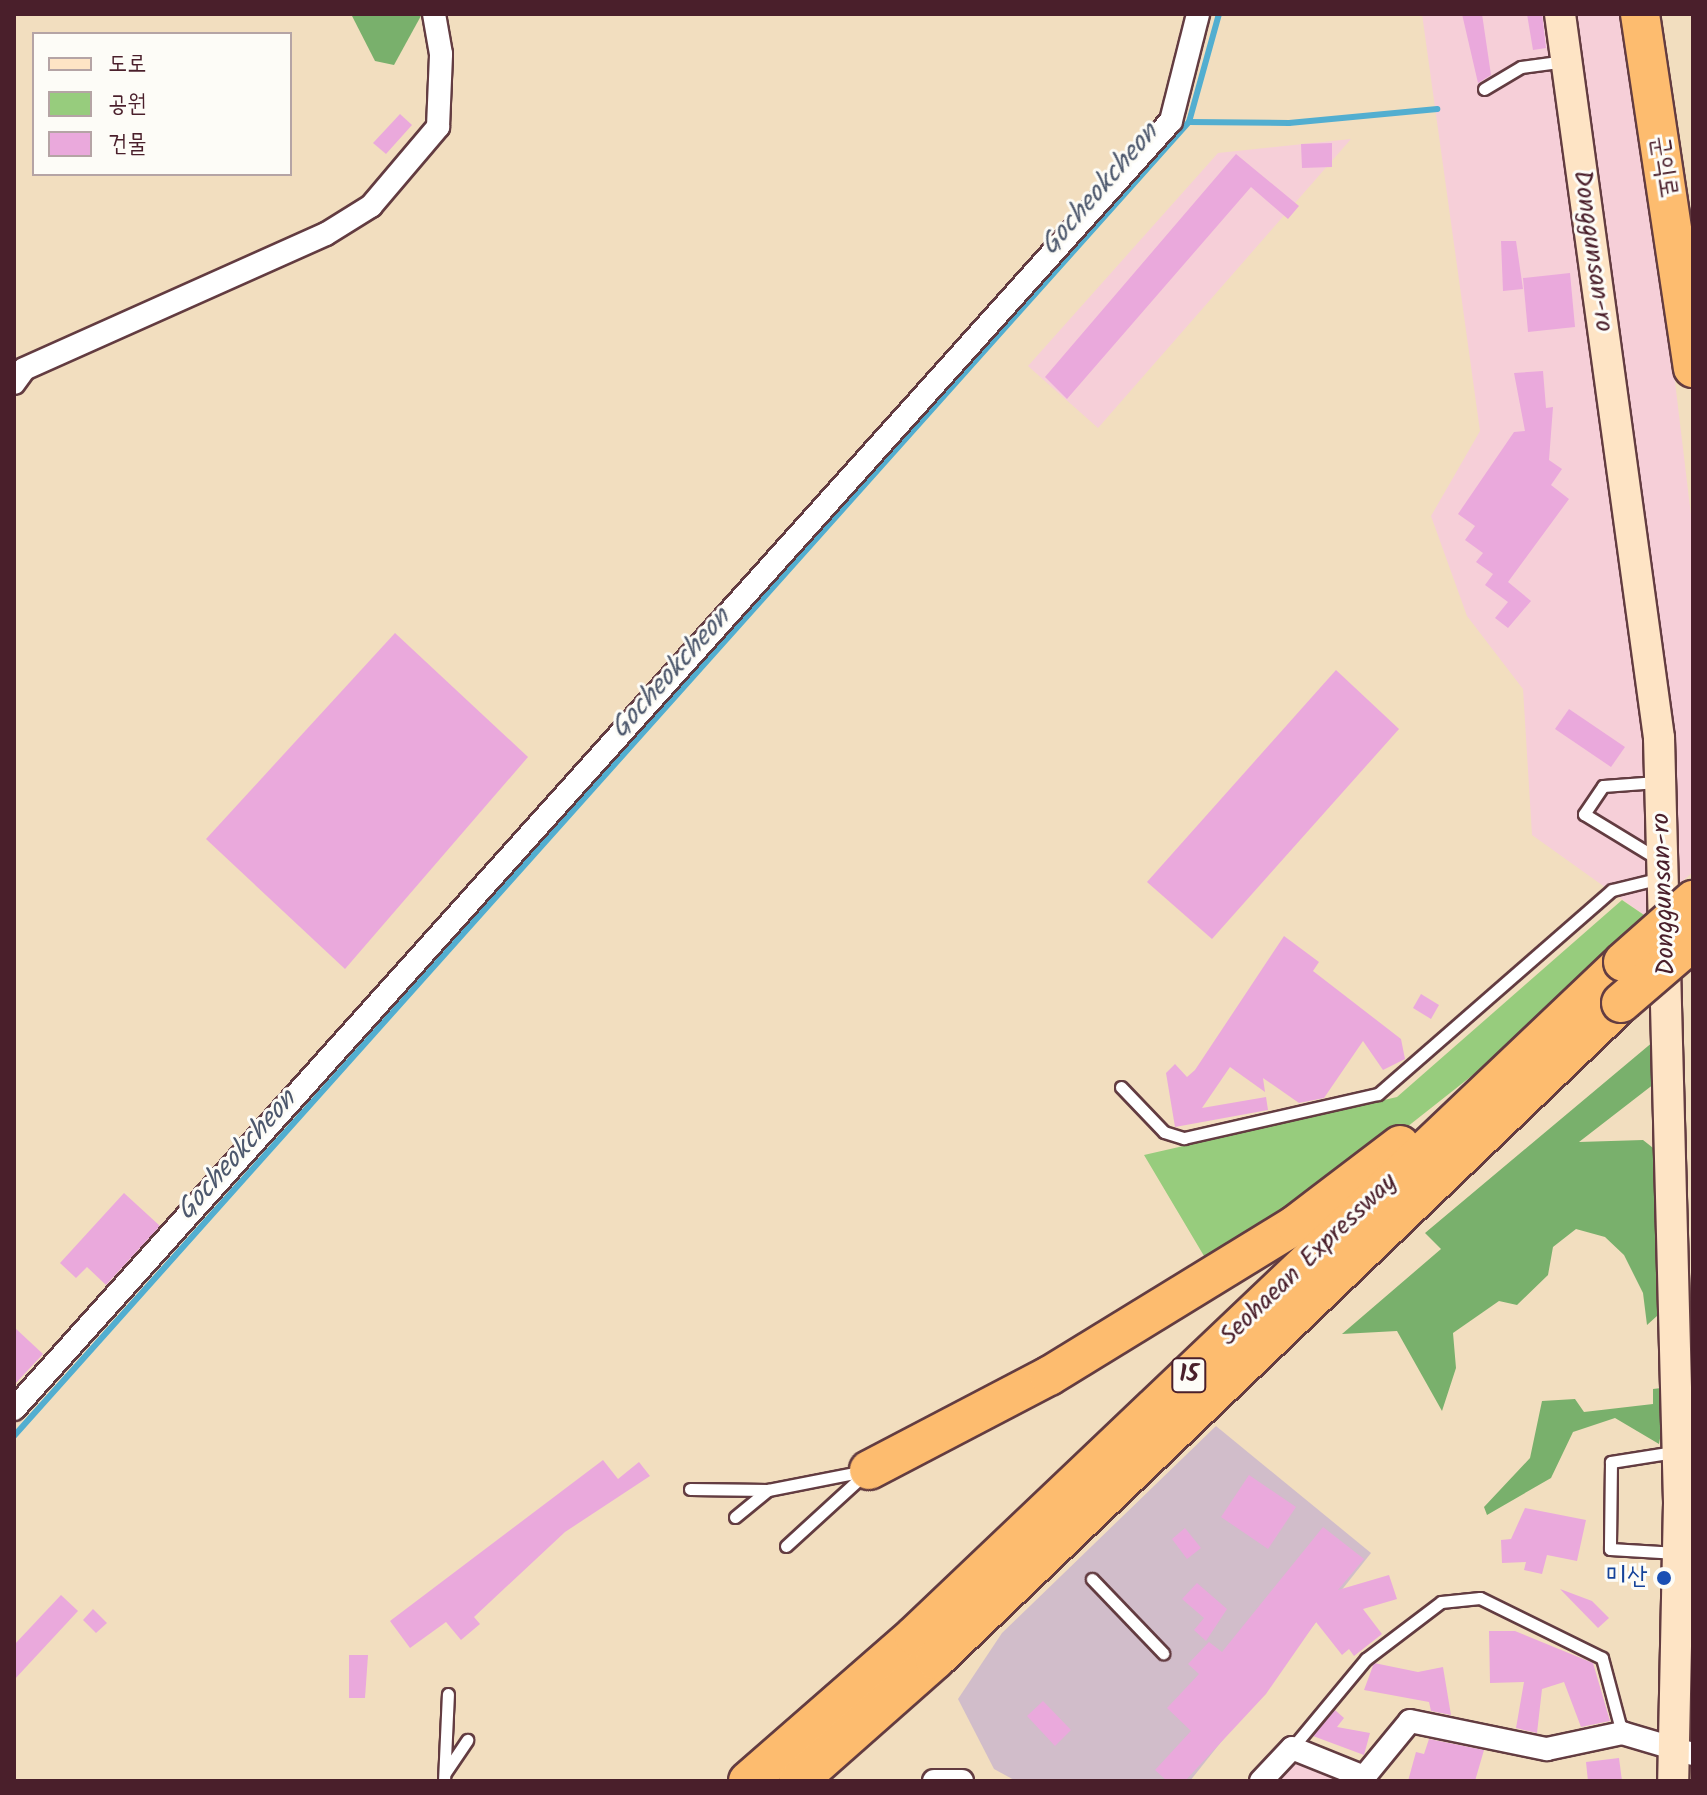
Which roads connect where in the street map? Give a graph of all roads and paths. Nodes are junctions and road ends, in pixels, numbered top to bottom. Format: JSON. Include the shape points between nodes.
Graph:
{"nodes":[{"id":1,"x":434,"y":14,"type":"edge"},
{"id":2,"x":1198,"y":14,"type":"edge"},
{"id":3,"x":1560,"y":14,"type":"edge"},
{"id":4,"x":1640,"y":14,"type":"edge"},
{"id":5,"x":1665,"y":14,"type":"edge"},
{"id":6,"x":1566,"y":61,"type":"junction"},
{"id":7,"x":1484,"y":89,"type":"dead end"},
{"id":8,"x":1693,"y":195,"type":"edge"},
{"id":9,"x":1693,"y":368,"type":"edge"},
{"id":10,"x":14,"y":383,"type":"edge"},
{"id":11,"x":1661,"y":782,"type":"junction"},
{"id":12,"x":1675,"y":880,"type":"edge"},
{"id":13,"x":1693,"y":941,"type":"edge"},
{"id":14,"x":1557,"y":1024,"type":"junction"},
{"id":15,"x":1121,"y":1087,"type":"dead end"},
{"id":16,"x":14,"y":1409,"type":"edge"},
{"id":17,"x":1678,"y":1452,"type":"junction"},
{"id":18,"x":869,"y":1470,"type":"junction"},
{"id":19,"x":690,"y":1489,"type":"dead end"},
{"id":20,"x":768,"y":1490,"type":"junction"},
{"id":21,"x":1686,"y":1502,"type":"edge"},
{"id":22,"x":735,"y":1517,"type":"dead end"},
{"id":23,"x":786,"y":1546,"type":"dead end"},
{"id":24,"x":1678,"y":1553,"type":"junction"},
{"id":25,"x":1092,"y":1579,"type":"dead end"},
{"id":26,"x":1163,"y":1653,"type":"dead end"},
{"id":27,"x":448,"y":1694,"type":"dead end"},
{"id":28,"x":1622,"y":1733,"type":"junction"},
{"id":29,"x":467,"y":1740,"type":"dead end"},
{"id":30,"x":1292,"y":1748,"type":"junction"},
{"id":31,"x":1684,"y":1752,"type":"edge"},
{"id":32,"x":445,"y":1777,"type":"edge"},
{"id":33,"x":748,"y":1781,"type":"edge"},
{"id":34,"x":798,"y":1781,"type":"edge"},
{"id":35,"x":934,"y":1781,"type":"edge"},
{"id":36,"x":962,"y":1781,"type":"edge"},
{"id":37,"x":1261,"y":1781,"type":"edge"},
{"id":38,"x":1673,"y":1781,"type":"edge"}],
"edges":[{"from":1,"to":10,"type":"street","via":[[441,54],[438,127],[371,206],[326,234],[24,369]]},
{"from":2,"to":16,"type":"street","via":[[1171,121]]},
{"from":3,"to":6,"type":"street","name":"Donggunsan-ro"},
{"from":4,"to":9,"type":"highway","name":"군익로"},
{"from":5,"to":8,"type":"highway"},
{"from":6,"to":7,"type":"lane","via":[[1521,67]]},
{"from":6,"to":11,"type":"street","name":"Donggunsan-ro"},
{"from":11,"to":12,"type":"street","name":"Donggunsan-ro"},
{"from":11,"to":12,"type":"lane","via":[[1603,786],[1584,814]]},
{"from":12,"to":14,"type":"highway","name":"Seohaean Expressway","number":"15","bridge":true,"via":[[1623,962]]},
{"from":12,"to":15,"type":"lane","via":[[1612,890],[1378,1094],[1184,1138],[1164,1132]]},
{"from":12,"to":17,"type":"street","name":"Donggunsan-ro"},
{"from":13,"to":34,"type":"highway","name":"Seohaean Expressway","number":"15","bridge":true,"via":[[1621,1003],[935,1660]]},
{"from":14,"to":18,"type":"highway","via":[[1295,1225],[1049,1376]]},
{"from":14,"to":33,"type":"highway","name":"Seohaean Expressway","number":"15","via":[[925,1626]]},
{"from":17,"to":21,"type":"street","name":"Donggunsan-ro"},
{"from":17,"to":24,"type":"lane","via":[[1611,1462],[1610,1549]]},
{"from":18,"to":20,"type":"lane"},
{"from":18,"to":23,"type":"lane"},
{"from":19,"to":20,"type":"lane"},
{"from":20,"to":22,"type":"lane"},
{"from":21,"to":24,"type":"street","name":"Donggunsan-ro"},
{"from":24,"to":31,"type":"street","name":"Donggunsan-ro"},
{"from":25,"to":26,"type":"lane"},
{"from":27,"to":32,"type":"lane"},
{"from":28,"to":30,"type":"street","via":[[1547,1749],[1410,1721],[1364,1777]]},
{"from":28,"to":30,"type":"lane","via":[[1602,1658],[1480,1598],[1441,1602],[1366,1659]]},
{"from":28,"to":31,"type":"street"},
{"from":29,"to":32,"type":"lane"},
{"from":30,"to":37,"type":"street"},
{"from":31,"to":38,"type":"street","name":"Donggunsan-ro"},
{"from":35,"to":36,"type":"street"}]}
